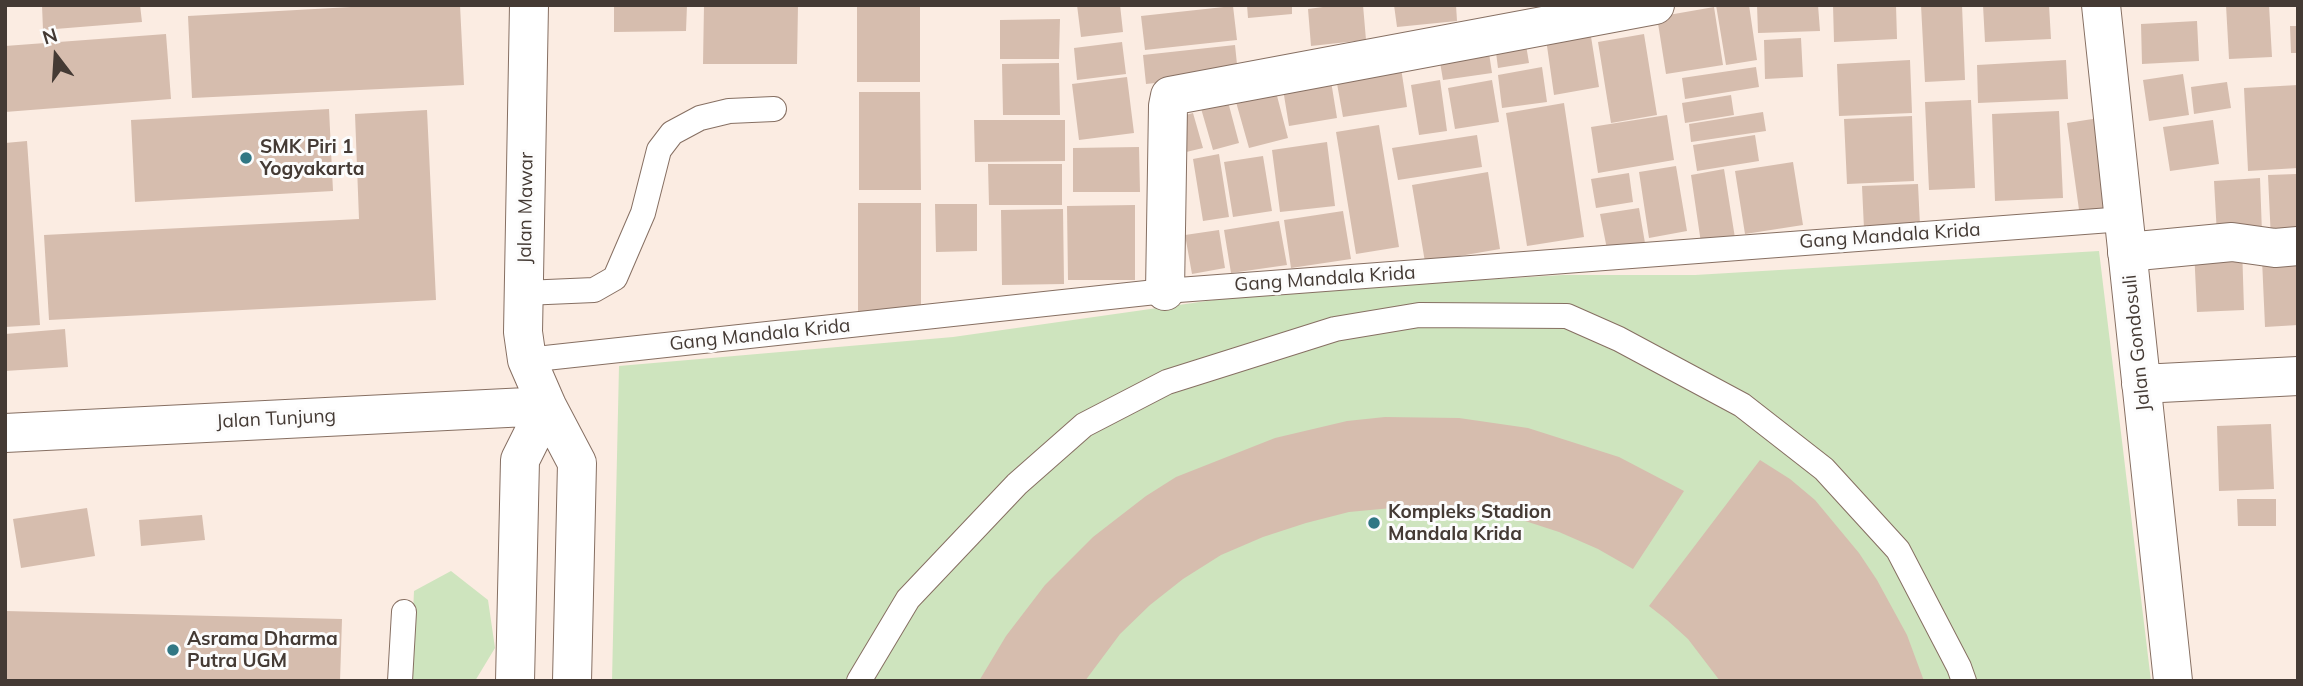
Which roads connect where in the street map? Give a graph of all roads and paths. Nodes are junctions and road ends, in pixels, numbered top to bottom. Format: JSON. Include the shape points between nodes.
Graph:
{"nodes":[{"id":1,"x":529,"y":5,"type":"edge"},
{"id":2,"x":1655,"y":5,"type":"edge"},
{"id":3,"x":2101,"y":5,"type":"edge"},
{"id":4,"x":774,"y":109,"type":"dead end"},
{"id":5,"x":2125,"y":235,"type":"junction"},
{"id":6,"x":2298,"y":246,"type":"edge"},
{"id":7,"x":1165,"y":291,"type":"junction"},
{"id":8,"x":524,"y":293,"type":"junction"},
{"id":9,"x":527,"y":360,"type":"junction"},
{"id":10,"x":2298,"y":376,"type":"edge"},
{"id":11,"x":2141,"y":384,"type":"junction"},
{"id":12,"x":547,"y":406,"type":"junction"},
{"id":13,"x":5,"y":433,"type":"edge"},
{"id":14,"x":404,"y":612,"type":"dead end"},
{"id":15,"x":400,"y":681,"type":"edge"},
{"id":16,"x":515,"y":681,"type":"edge"},
{"id":17,"x":572,"y":681,"type":"edge"},
{"id":18,"x":859,"y":681,"type":"edge"},
{"id":19,"x":1964,"y":681,"type":"edge"},
{"id":20,"x":2173,"y":681,"type":"edge"}],
"edges":[{"from":1,"to":8,"type":"street","name":"Jalan Mawar"},
{"from":2,"to":7,"type":"street","via":[[1170,96]]},
{"from":3,"to":5,"type":"street","name":"Jalan Gondosuli"},
{"from":4,"to":8,"type":"lane","via":[[729,111],[671,132],[659,150],[643,213],[615,278],[594,290]]},
{"from":5,"to":6,"type":"street"},
{"from":5,"to":7,"type":"lane","name":"Gang Mandala Krida"},
{"from":5,"to":11,"type":"street","name":"Jalan Gondosuli"},
{"from":7,"to":9,"type":"lane","name":"Gang Mandala Krida"},
{"from":8,"to":9,"type":"street","name":"Jalan Mawar"},
{"from":9,"to":12,"type":"street","name":"Jalan Mawar"},
{"from":10,"to":11,"type":"street"},
{"from":11,"to":20,"type":"street","name":"Jalan Gondosuli"},
{"from":12,"to":13,"type":"street","name":"Jalan Tunjung"},
{"from":12,"to":16,"type":"street","via":[[520,460]]},
{"from":12,"to":17,"type":"street","name":"Jalan Mawar","via":[[577,463]]},
{"from":14,"to":15,"type":"lane"},
{"from":18,"to":19,"type":"lane","via":[[908,599],[1017,484],[1084,425],[1167,382],[1335,329],[1419,316],[1567,316],[1742,405],[1824,469],[1898,550]]}]}
